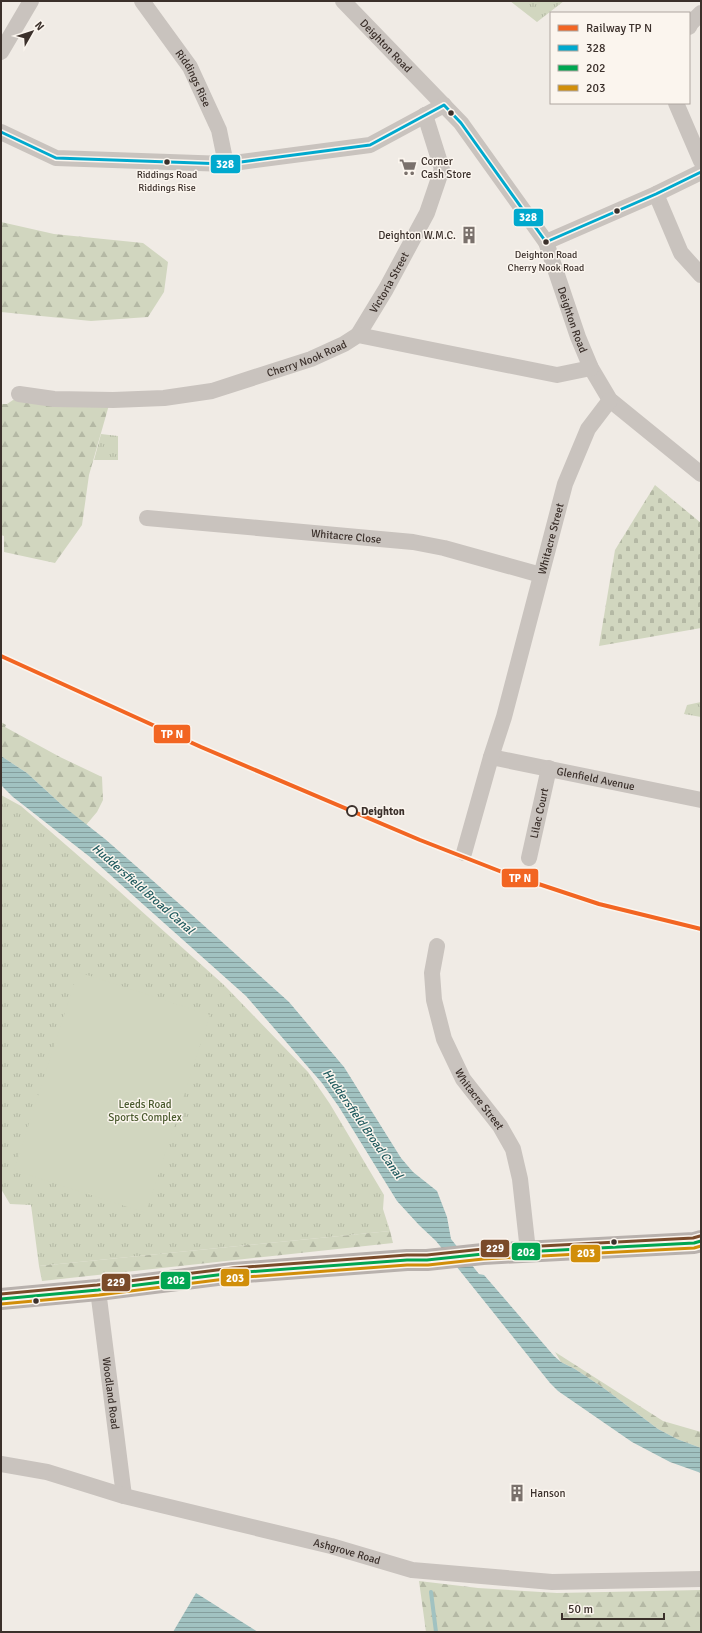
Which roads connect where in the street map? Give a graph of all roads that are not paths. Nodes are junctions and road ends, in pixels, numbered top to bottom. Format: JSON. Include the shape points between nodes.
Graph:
{"nodes":[{"id":1,"x":31,"y":1,"type":"edge"},
{"id":2,"x":142,"y":1,"type":"edge"},
{"id":3,"x":342,"y":1,"type":"edge"},
{"id":4,"x":701,"y":13,"type":"edge"},
{"id":5,"x":690,"y":25,"type":"edge"},
{"id":6,"x":1,"y":52,"type":"edge"},
{"id":7,"x":676,"y":104,"type":"edge"},
{"id":8,"x":444,"y":105,"type":"junction"},
{"id":9,"x":425,"y":115,"type":"junction"},
{"id":10,"x":1,"y":132,"type":"edge"},
{"id":11,"x":701,"y":161,"type":"edge"},
{"id":12,"x":226,"y":164,"type":"junction"},
{"id":13,"x":701,"y":172,"type":"edge"},
{"id":14,"x":656,"y":194,"type":"junction"},
{"id":15,"x":546,"y":242,"type":"junction"},
{"id":16,"x":701,"y":275,"type":"edge"},
{"id":17,"x":358,"y":335,"type":"junction"},
{"id":18,"x":591,"y":368,"type":"junction"},
{"id":19,"x":19,"y":394,"type":"dead end"},
{"id":20,"x":610,"y":400,"type":"junction"},
{"id":21,"x":701,"y":474,"type":"edge"},
{"id":22,"x":147,"y":518,"type":"dead end"},
{"id":23,"x":541,"y":575,"type":"junction"},
{"id":24,"x":490,"y":757,"type":"junction"},
{"id":25,"x":549,"y":768,"type":"junction"},
{"id":26,"x":701,"y":800,"type":"edge"},
{"id":27,"x":464,"y":853,"type":"dead end"},
{"id":28,"x":529,"y":858,"type":"dead end"},
{"id":29,"x":437,"y":946,"type":"dead end"},
{"id":30,"x":701,"y":1241,"type":"edge"},
{"id":31,"x":528,"y":1251,"type":"junction"},
{"id":32,"x":98,"y":1290,"type":"junction"},
{"id":33,"x":1,"y":1299,"type":"edge"},
{"id":34,"x":1,"y":1464,"type":"edge"},
{"id":35,"x":124,"y":1496,"type":"junction"},
{"id":36,"x":701,"y":1579,"type":"edge"}],
"edges":[{"from":1,"to":6,"type":"street"},
{"from":2,"to":12,"type":"street","name":"Riddings Rise","via":[[190,67],[218,130]]},
{"from":3,"to":8,"type":"street","name":"Deighton Road"},
{"from":4,"to":5,"type":"street"},
{"from":7,"to":11,"type":"street"},
{"from":8,"to":9,"type":"street"},
{"from":8,"to":15,"type":"street","name":"Deighton Road","via":[[461,123]]},
{"from":9,"to":12,"type":"street","via":[[370,144]]},
{"from":9,"to":17,"type":"street","name":"Victoria Street","via":[[442,169],[427,213]]},
{"from":10,"to":12,"type":"street","via":[[56,158]]},
{"from":13,"to":14,"type":"street"},
{"from":14,"to":15,"type":"street"},
{"from":14,"to":16,"type":"street","via":[[681,252]]},
{"from":15,"to":18,"type":"street","name":"Deighton Road"},
{"from":17,"to":18,"type":"street","name":"Cherry Nook Road","via":[[557,376]]},
{"from":17,"to":19,"type":"street","name":"Cherry Nook Road","via":[[311,359],[212,392],[164,398],[113,400],[54,399]]},
{"from":18,"to":20,"type":"street","name":"Deighton Road"},
{"from":20,"to":21,"type":"street","name":"Deighton Road"},
{"from":20,"to":23,"type":"street","name":"Whitacre Street","via":[[588,429],[565,484]]},
{"from":22,"to":23,"type":"street","name":"Whitacre Close","via":[[413,542]]},
{"from":23,"to":24,"type":"street","name":"Whitacre Street","via":[[504,717]]},
{"from":24,"to":25,"type":"street","name":"Glenfield Avenue"},
{"from":24,"to":27,"type":"street"},
{"from":25,"to":26,"type":"street","name":"Glenfield Avenue"},
{"from":25,"to":28,"type":"street","name":"Lilac Court"},
{"from":29,"to":31,"type":"street","name":"Whitacre Street","via":[[432,973],[434,1000],[444,1039],[463,1079],[500,1126],[513,1149],[520,1179]]},
{"from":30,"to":31,"type":"main road"},
{"from":31,"to":32,"type":"main road","via":[[232,1273]]},
{"from":32,"to":33,"type":"main road"},
{"from":32,"to":35,"type":"street","name":"Woodland Road"},
{"from":34,"to":35,"type":"street","name":"Ashgrove Road","via":[[47,1472]]},
{"from":35,"to":36,"type":"street","name":"Ashgrove Road","via":[[331,1546],[412,1570],[552,1582]]}]}
